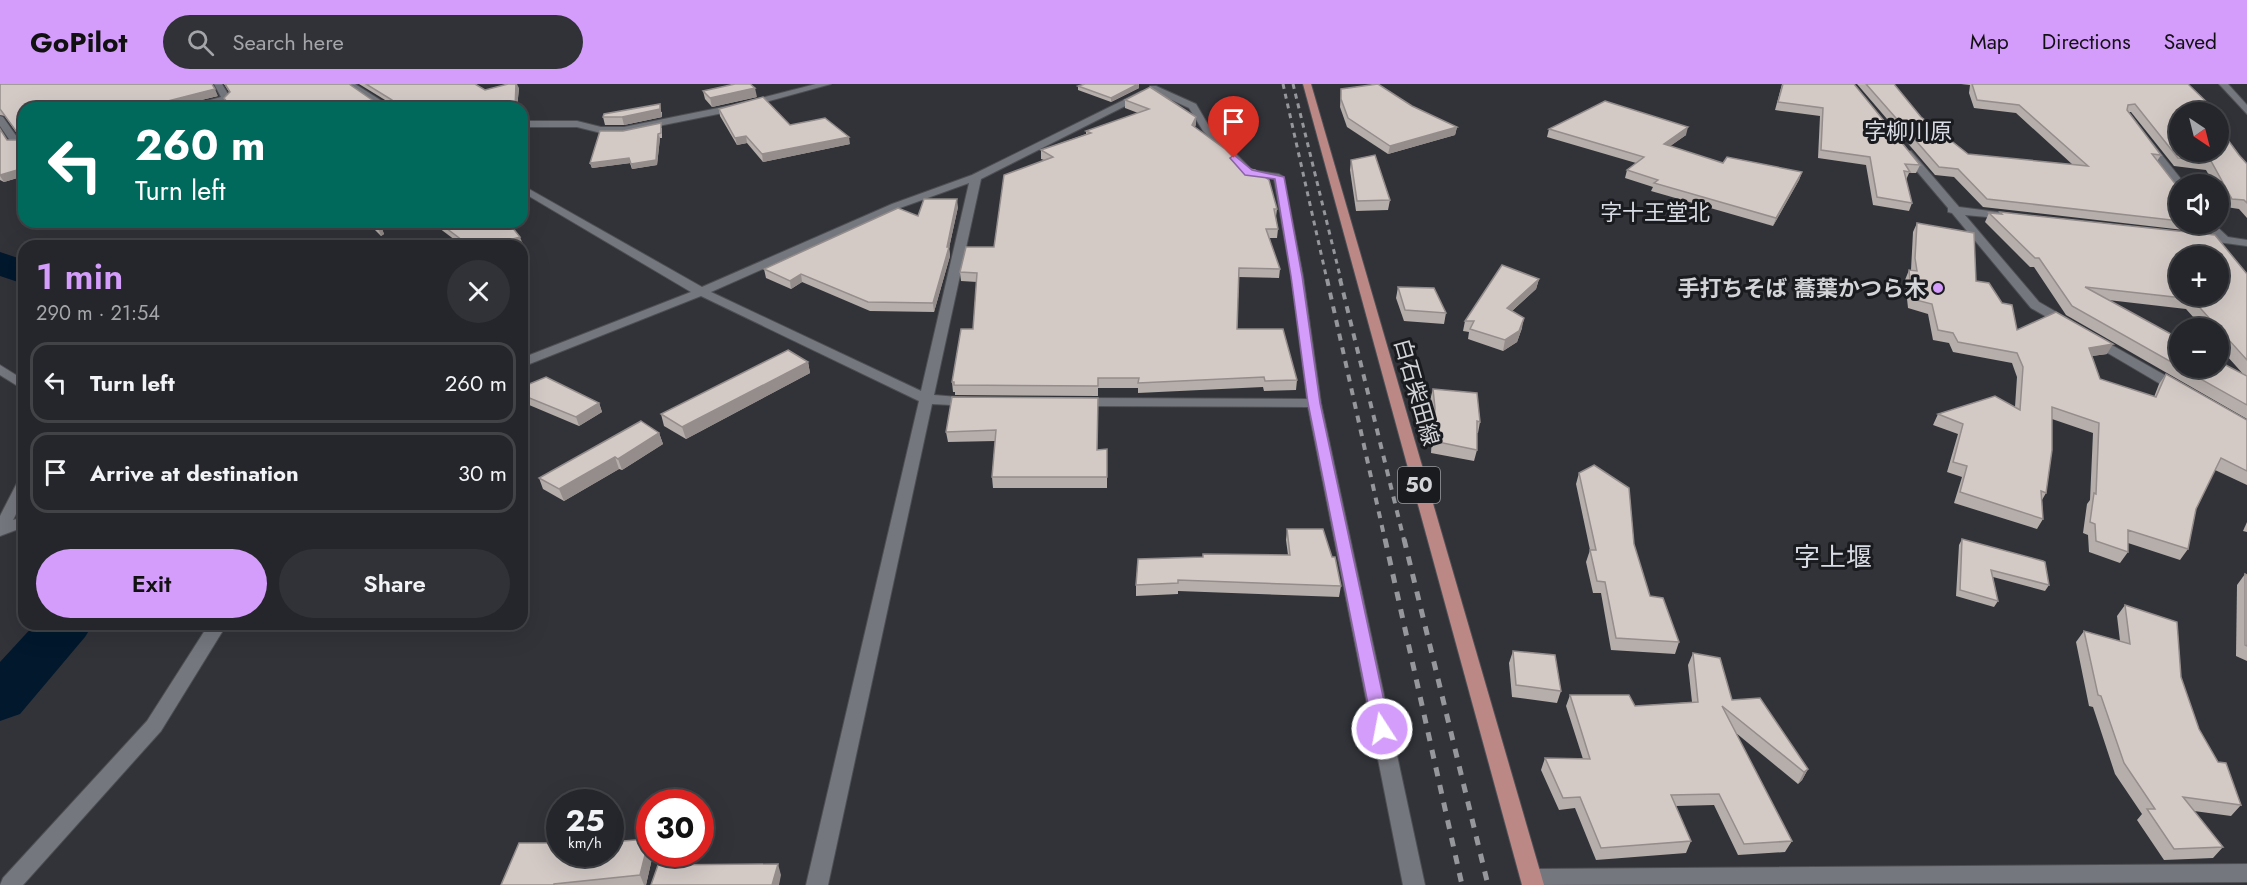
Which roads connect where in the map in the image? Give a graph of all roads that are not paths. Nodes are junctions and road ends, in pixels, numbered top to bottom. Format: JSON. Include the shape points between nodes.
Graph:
{"nodes":[{"id":1,"x":218,"y":84,"type":"edge"},
{"id":2,"x":349,"y":84,"type":"edge"},
{"id":3,"x":827,"y":84,"type":"edge"},
{"id":4,"x":1307,"y":84,"type":"edge"},
{"id":5,"x":2223,"y":84,"type":"edge"},
{"id":6,"x":1155,"y":86,"type":"edge"},
{"id":7,"x":212,"y":102,"type":"edge"},
{"id":8,"x":378,"y":102,"type":"edge"},
{"id":9,"x":2247,"y":111,"type":"edge"},
{"id":10,"x":0,"y":119,"type":"edge"},
{"id":11,"x":528,"y":124,"type":"edge"},
{"id":12,"x":2140,"y":134,"type":"edge"},
{"id":13,"x":18,"y":143,"type":"edge"},
{"id":14,"x":1900,"y":145,"type":"edge"},
{"id":15,"x":2171,"y":174,"type":"edge"},
{"id":16,"x":976,"y":177,"type":"junction"},
{"id":17,"x":528,"y":191,"type":"edge"},
{"id":18,"x":1952,"y":210,"type":"junction"},
{"id":19,"x":2021,"y":217,"type":"edge"},
{"id":20,"x":2218,"y":234,"type":"edge"},
{"id":21,"x":2191,"y":236,"type":"edge"},
{"id":22,"x":2224,"y":240,"type":"junction"},
{"id":23,"x":2247,"y":243,"type":"edge"},
{"id":24,"x":701,"y":292,"type":"junction"},
{"id":25,"x":528,"y":361,"type":"edge"},
{"id":26,"x":0,"y":369,"type":"edge"},
{"id":27,"x":18,"y":382,"type":"edge"},
{"id":28,"x":2186,"y":393,"type":"edge"},
{"id":29,"x":926,"y":399,"type":"junction"},
{"id":30,"x":987,"y":402,"type":"edge"},
{"id":31,"x":1058,"y":402,"type":"edge"},
{"id":32,"x":1314,"y":403,"type":"junction"},
{"id":33,"x":18,"y":495,"type":"edge"},
{"id":34,"x":18,"y":524,"type":"edge"},
{"id":35,"x":1,"y":529,"type":"edge"},
{"id":36,"x":214,"y":630,"type":"edge"},
{"id":37,"x":2247,"y":873,"type":"edge"},
{"id":38,"x":1532,"y":881,"type":"edge"},
{"id":39,"x":10,"y":885,"type":"edge"},
{"id":40,"x":817,"y":885,"type":"edge"},
{"id":41,"x":1414,"y":885,"type":"edge"}],
"edges":[{"from":1,"to":7,"type":"street","via":[[226,99]]},
{"from":2,"to":8,"type":"street"},
{"from":3,"to":11,"type":"street","via":[[624,130],[577,124]]},
{"from":4,"to":38,"type":"main road","name":"白石柴田線","number":"50"},
{"from":5,"to":9,"type":"street"},
{"from":6,"to":16,"type":"street"},
{"from":6,"to":32,"type":"street","via":[[1193,106],[1206,129],[1249,173],[1279,177]]},
{"from":10,"to":13,"type":"street"},
{"from":12,"to":15,"type":"street"},
{"from":14,"to":18,"type":"street"},
{"from":16,"to":24,"type":"street","via":[[896,206]]},
{"from":16,"to":29,"type":"street"},
{"from":17,"to":24,"type":"street"},
{"from":18,"to":19,"type":"street"},
{"from":18,"to":28,"type":"street","via":[[2035,305]]},
{"from":20,"to":22,"type":"street"},
{"from":21,"to":22,"type":"street"},
{"from":22,"to":23,"type":"street"},
{"from":24,"to":25,"type":"street"},
{"from":24,"to":29,"type":"street"},
{"from":26,"to":27,"type":"street"},
{"from":29,"to":30,"type":"street"},
{"from":29,"to":40,"type":"street"},
{"from":31,"to":32,"type":"street"},
{"from":32,"to":41,"type":"street"},
{"from":33,"to":35,"type":"street"},
{"from":34,"to":35,"type":"street"},
{"from":36,"to":39,"type":"street","via":[[154,726]]},
{"from":37,"to":38,"type":"street"}]}
